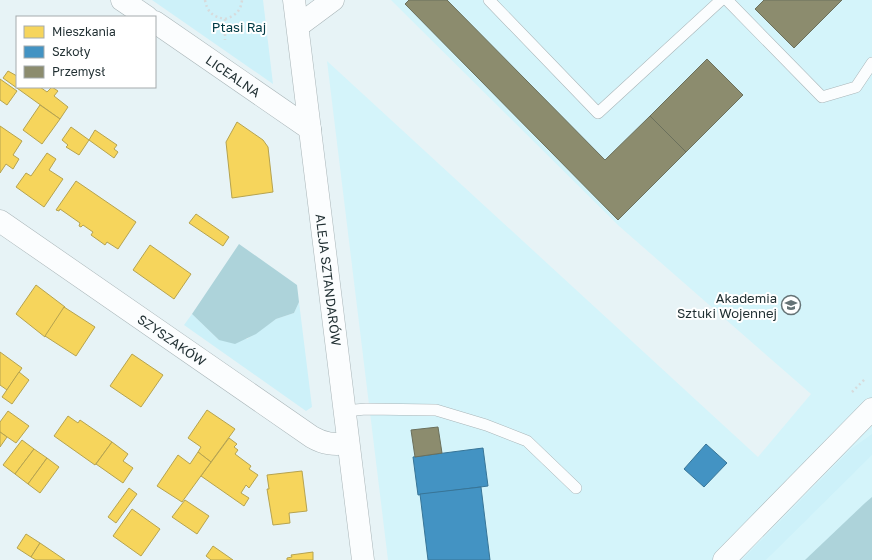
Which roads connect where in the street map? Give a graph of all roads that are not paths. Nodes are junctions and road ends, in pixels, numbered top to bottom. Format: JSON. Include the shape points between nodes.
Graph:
{"nodes":[{"id":1,"x":122,"y":0,"type":"edge"},
{"id":2,"x":294,"y":0,"type":"edge"},
{"id":3,"x":333,"y":0,"type":"edge"},
{"id":4,"x":489,"y":0,"type":"edge"},
{"id":5,"x":721,"y":0,"type":"edge"},
{"id":6,"x":727,"y":0,"type":"edge"},
{"id":7,"x":146,"y":16,"type":"edge"},
{"id":8,"x":156,"y":23,"type":"edge"},
{"id":9,"x":298,"y":26,"type":"junction"},
{"id":10,"x":872,"y":63,"type":"edge"},
{"id":11,"x":310,"y":129,"type":"junction"},
{"id":12,"x":0,"y":221,"type":"edge"},
{"id":13,"x":872,"y":409,"type":"edge"},
{"id":14,"x":344,"y":411,"type":"junction"},
{"id":15,"x":348,"y":443,"type":"junction"},
{"id":16,"x":576,"y":488,"type":"dead end"},
{"id":17,"x":363,"y":560,"type":"edge"},
{"id":18,"x":724,"y":560,"type":"edge"}],
"edges":[{"from":1,"to":7,"type":"street"},
{"from":2,"to":9,"type":"street","name":"ALEJA SZTANDARÓW"},
{"from":3,"to":9,"type":"street"},
{"from":4,"to":5,"type":"lane","via":[[598,113]]},
{"from":6,"to":10,"type":"lane","via":[[822,97],[856,87]]},
{"from":8,"to":11,"type":"street","name":"LICEALNA"},
{"from":9,"to":11,"type":"street","name":"ALEJA SZTANDARÓW"},
{"from":11,"to":14,"type":"street","name":"ALEJA SZTANDARÓW"},
{"from":12,"to":15,"type":"street","name":"SZYSZAKÓW","via":[[312,437],[322,443]]},
{"from":13,"to":18,"type":"street"},
{"from":14,"to":15,"type":"street","name":"ALEJA SZTANDARÓW"},
{"from":14,"to":16,"type":"lane","via":[[436,410],[486,425],[527,441]]},
{"from":15,"to":17,"type":"street","name":"ALEJA SZTANDARÓW"}]}
